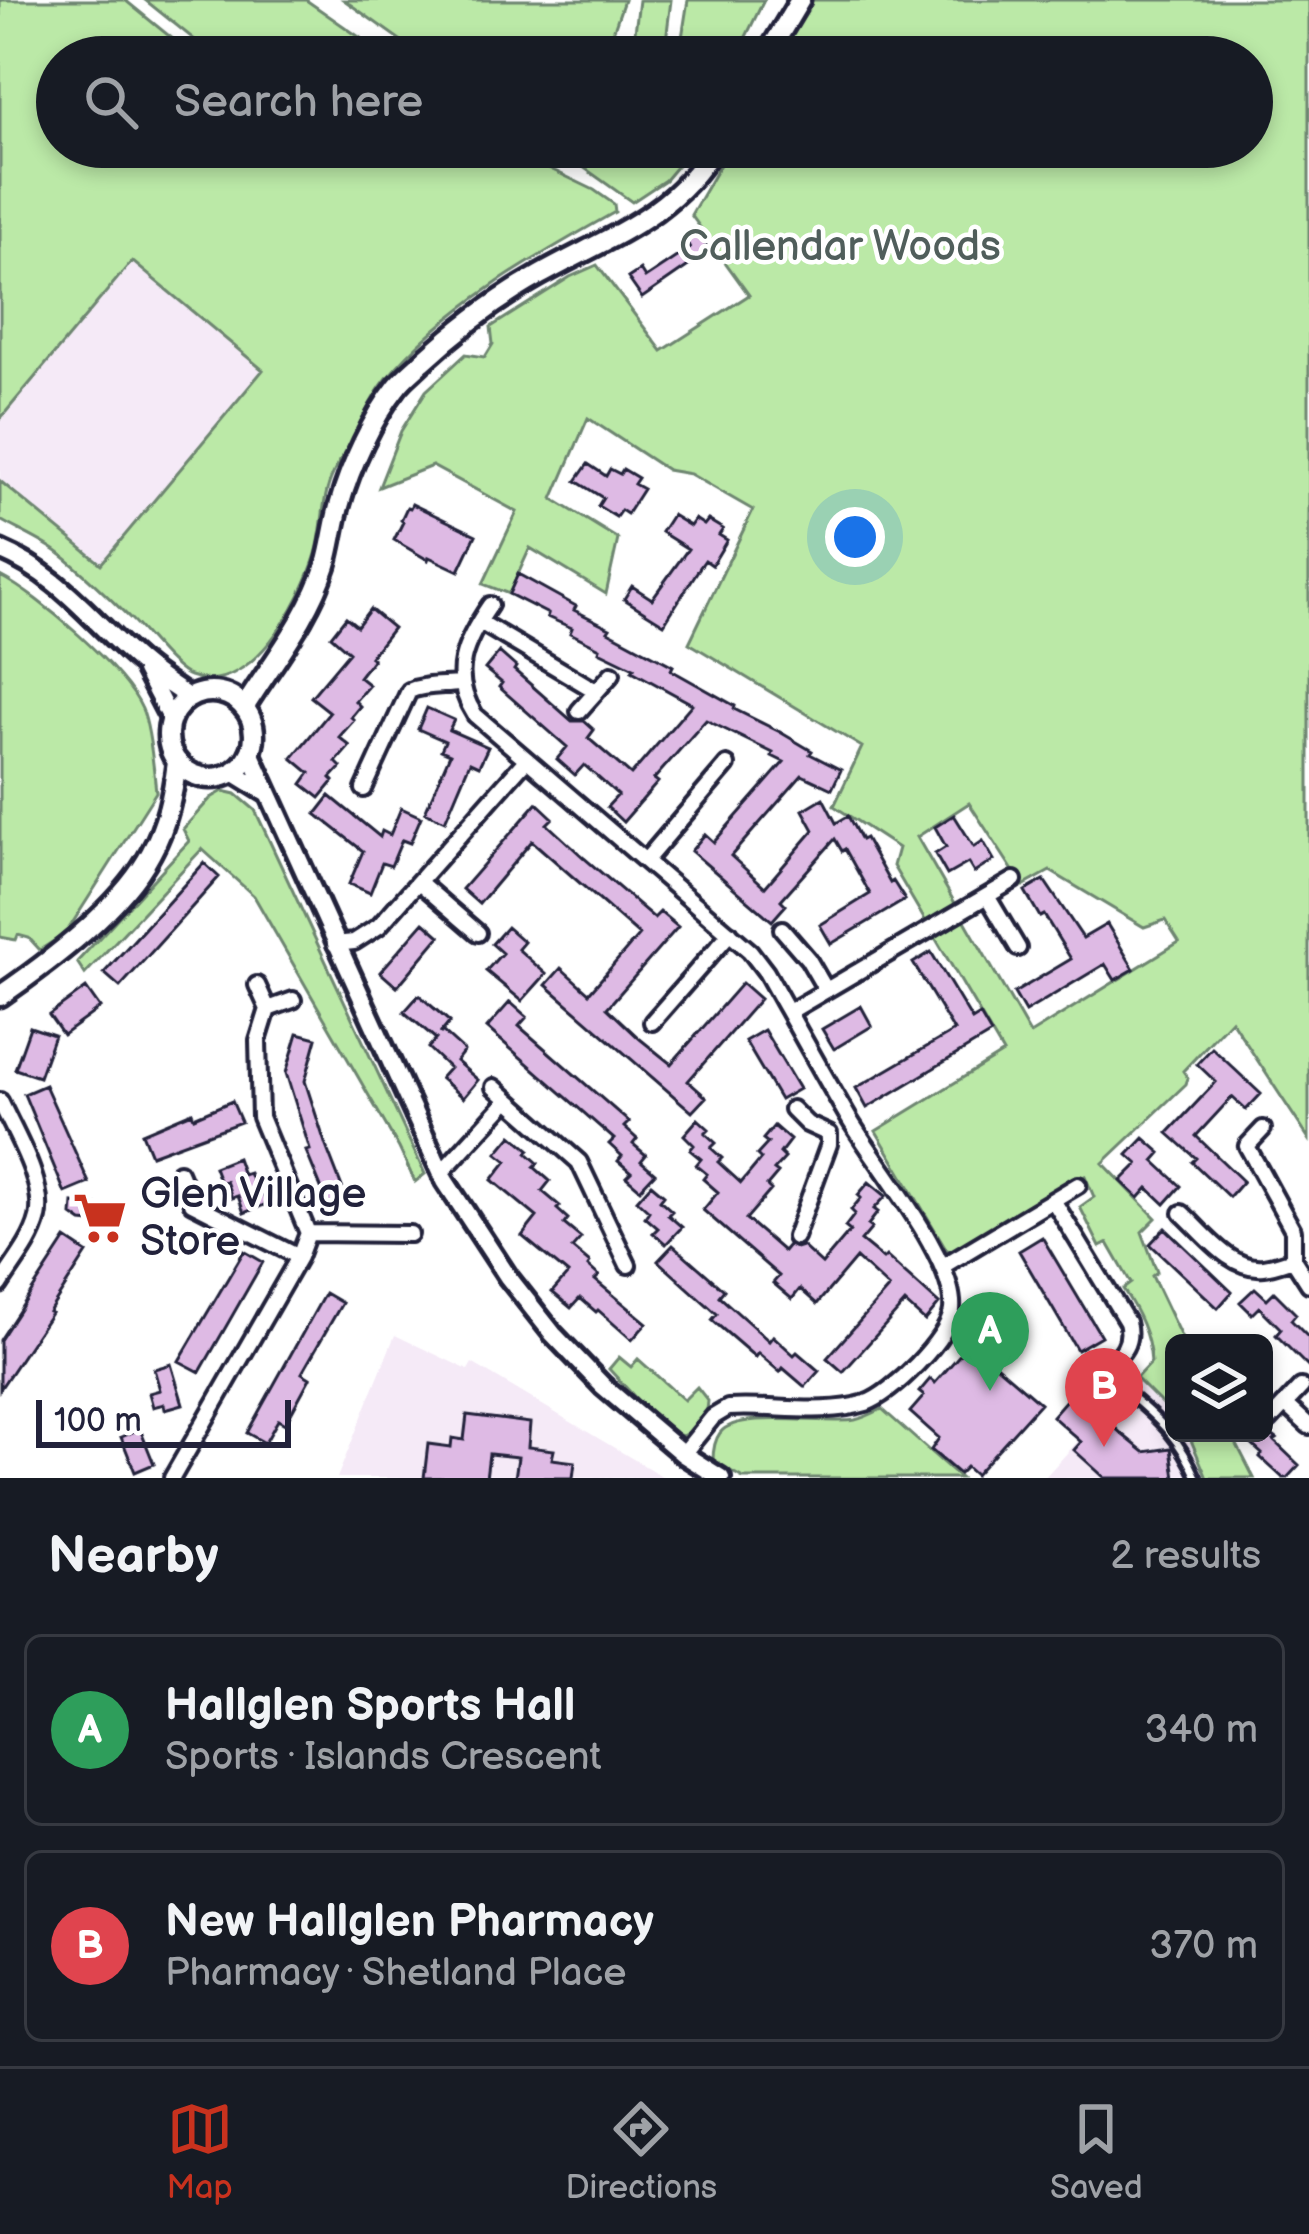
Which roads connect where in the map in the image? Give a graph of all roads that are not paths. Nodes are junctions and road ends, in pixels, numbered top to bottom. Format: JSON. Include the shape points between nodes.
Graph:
{"nodes":[{"id":1,"x":800,"y":0,"type":"edge"},
{"id":2,"x":779,"y":36,"type":"edge"},
{"id":3,"x":701,"y":168,"type":"edge"},
{"id":4,"x":0,"y":550,"type":"edge"},
{"id":5,"x":490,"y":605,"type":"dead end"},
{"id":6,"x":480,"y":622,"type":"junction"},
{"id":7,"x":142,"y":664,"type":"junction"},
{"id":8,"x":612,"y":674,"type":"dead end"},
{"id":9,"x":459,"y":684,"type":"junction"},
{"id":10,"x":596,"y":691,"type":"junction"},
{"id":11,"x":189,"y":698,"type":"junction"},
{"id":12,"x":237,"y":702,"type":"junction"},
{"id":13,"x":579,"y":711,"type":"dead end"},
{"id":14,"x":171,"y":720,"type":"junction"},
{"id":15,"x":250,"y":752,"type":"junction"},
{"id":16,"x":526,"y":760,"type":"junction"},
{"id":17,"x":178,"y":762,"type":"junction"},
{"id":18,"x":727,"y":766,"type":"dead end"},
{"id":19,"x":233,"y":772,"type":"junction"},
{"id":20,"x":197,"y":776,"type":"junction"},
{"id":21,"x":364,"y":789,"type":"dead end"},
{"id":22,"x":268,"y":793,"type":"junction"},
{"id":23,"x":172,"y":803,"type":"junction"},
{"id":24,"x":646,"y":860,"type":"junction"},
{"id":25,"x":1015,"y":880,"type":"dead end"},
{"id":26,"x":419,"y":882,"type":"junction"},
{"id":27,"x":987,"y":896,"type":"junction"},
{"id":28,"x":782,"y":929,"type":"dead end"},
{"id":29,"x":478,"y":933,"type":"dead end"},
{"id":30,"x":730,"y":933,"type":"junction"},
{"id":31,"x":335,"y":944,"type":"junction"},
{"id":32,"x":1018,"y":948,"type":"dead end"},
{"id":33,"x":257,"y":986,"type":"dead end"},
{"id":34,"x":826,"y":990,"type":"junction"},
{"id":35,"x":0,"y":996,"type":"edge"},
{"id":36,"x":293,"y":1000,"type":"dead end"},
{"id":37,"x":268,"y":1009,"type":"junction"},
{"id":38,"x":789,"y":1012,"type":"junction"},
{"id":39,"x":652,"y":1022,"type":"dead end"},
{"id":40,"x":494,"y":1087,"type":"dead end"},
{"id":41,"x":508,"y":1100,"type":"junction"},
{"id":42,"x":0,"y":1101,"type":"edge"},
{"id":43,"x":792,"y":1109,"type":"dead end"},
{"id":44,"x":850,"y":1122,"type":"junction"},
{"id":45,"x":1263,"y":1129,"type":"dead end"},
{"id":46,"x":829,"y":1134,"type":"junction"},
{"id":47,"x":179,"y":1172,"type":"dead end"},
{"id":48,"x":442,"y":1173,"type":"junction"},
{"id":49,"x":1078,"y":1185,"type":"dead end"},
{"id":50,"x":1053,"y":1200,"type":"junction"},
{"id":51,"x":1183,"y":1213,"type":"dead end"},
{"id":52,"x":308,"y":1233,"type":"junction"},
{"id":53,"x":410,"y":1234,"type":"dead end"},
{"id":54,"x":795,"y":1237,"type":"dead end"},
{"id":55,"x":299,"y":1257,"type":"junction"},
{"id":56,"x":1293,"y":1259,"type":"junction"},
{"id":57,"x":628,"y":1265,"type":"dead end"},
{"id":58,"x":943,"y":1266,"type":"junction"},
{"id":59,"x":1309,"y":1284,"type":"edge"},
{"id":60,"x":0,"y":1285,"type":"edge"},
{"id":61,"x":1100,"y":1376,"type":"dead end"},
{"id":62,"x":1300,"y":1387,"type":"dead end"},
{"id":63,"x":1131,"y":1396,"type":"dead end"},
{"id":64,"x":1285,"y":1404,"type":"junction"},
{"id":65,"x":1273,"y":1417,"type":"edge"},
{"id":66,"x":1309,"y":1426,"type":"edge"},
{"id":67,"x":683,"y":1454,"type":"junction"},
{"id":68,"x":172,"y":1478,"type":"edge"},
{"id":69,"x":722,"y":1478,"type":"edge"},
{"id":70,"x":1197,"y":1478,"type":"edge"}],
"edges":[{"from":1,"to":2,"type":"main road"},
{"from":3,"to":12,"type":"main road","via":[[662,208],[540,275],[444,342],[396,387],[366,439],[326,564],[291,639]]},
{"from":4,"to":7,"type":"street","via":[[80,602]]},
{"from":5,"to":6,"type":"street"},
{"from":6,"to":9,"type":"street"},
{"from":6,"to":10,"type":"street"},
{"from":7,"to":11,"type":"street"},
{"from":7,"to":14,"type":"street"},
{"from":8,"to":10,"type":"street"},
{"from":9,"to":16,"type":"street","via":[[475,716]]},
{"from":9,"to":21,"type":"street","via":[[409,691]]},
{"from":10,"to":13,"type":"street"},
{"from":11,"to":12,"type":"main road","via":[[210,692]]},
{"from":11,"to":14,"type":"main road"},
{"from":12,"to":15,"type":"main road","via":[[254,729]]},
{"from":14,"to":17,"type":"main road"},
{"from":15,"to":19,"type":"main road"},
{"from":15,"to":22,"type":"street"},
{"from":16,"to":24,"type":"street"},
{"from":16,"to":26,"type":"street"},
{"from":17,"to":20,"type":"main road"},
{"from":17,"to":23,"type":"main road"},
{"from":18,"to":24,"type":"street"},
{"from":19,"to":20,"type":"main road"},
{"from":19,"to":22,"type":"street"},
{"from":20,"to":23,"type":"main road"},
{"from":22,"to":31,"type":"street"},
{"from":23,"to":35,"type":"main road","via":[[134,880],[69,945]]},
{"from":24,"to":30,"type":"street"},
{"from":25,"to":27,"type":"street"},
{"from":26,"to":29,"type":"street"},
{"from":26,"to":31,"type":"street","via":[[368,936]]},
{"from":27,"to":32,"type":"street"},
{"from":27,"to":34,"type":"street"},
{"from":28,"to":34,"type":"street"},
{"from":30,"to":38,"type":"street"},
{"from":30,"to":39,"type":"street"},
{"from":31,"to":48,"type":"street"},
{"from":33,"to":37,"type":"street"},
{"from":34,"to":38,"type":"street"},
{"from":36,"to":37,"type":"street"},
{"from":37,"to":52,"type":"street","via":[[258,1041],[260,1117]]},
{"from":38,"to":44,"type":"street"},
{"from":40,"to":41,"type":"street"},
{"from":41,"to":48,"type":"street"},
{"from":41,"to":57,"type":"street","via":[[578,1162]]},
{"from":42,"to":60,"type":"street","via":[[39,1199],[38,1218]]},
{"from":43,"to":46,"type":"street"},
{"from":44,"to":46,"type":"street"},
{"from":44,"to":58,"type":"street"},
{"from":45,"to":56,"type":"street","via":[[1247,1146],[1293,1230]]},
{"from":46,"to":54,"type":"street"},
{"from":47,"to":55,"type":"street","via":[[192,1203]]},
{"from":48,"to":67,"type":"street","via":[[553,1334]]},
{"from":49,"to":50,"type":"street"},
{"from":50,"to":58,"type":"street"},
{"from":50,"to":61,"type":"street","via":[[1130,1332]]},
{"from":51,"to":56,"type":"street","via":[[1234,1261],[1264,1267]]},
{"from":52,"to":53,"type":"street"},
{"from":52,"to":55,"type":"street"},
{"from":55,"to":68,"type":"street"},
{"from":56,"to":59,"type":"street"},
{"from":58,"to":67,"type":"street","via":[[952,1310],[944,1331],[878,1398],[841,1408],[728,1408]]},
{"from":62,"to":64,"type":"street"},
{"from":63,"to":70,"type":"lane","via":[[1183,1447]]},
{"from":64,"to":65,"type":"street"},
{"from":64,"to":66,"type":"street"},
{"from":67,"to":69,"type":"street"}]}
